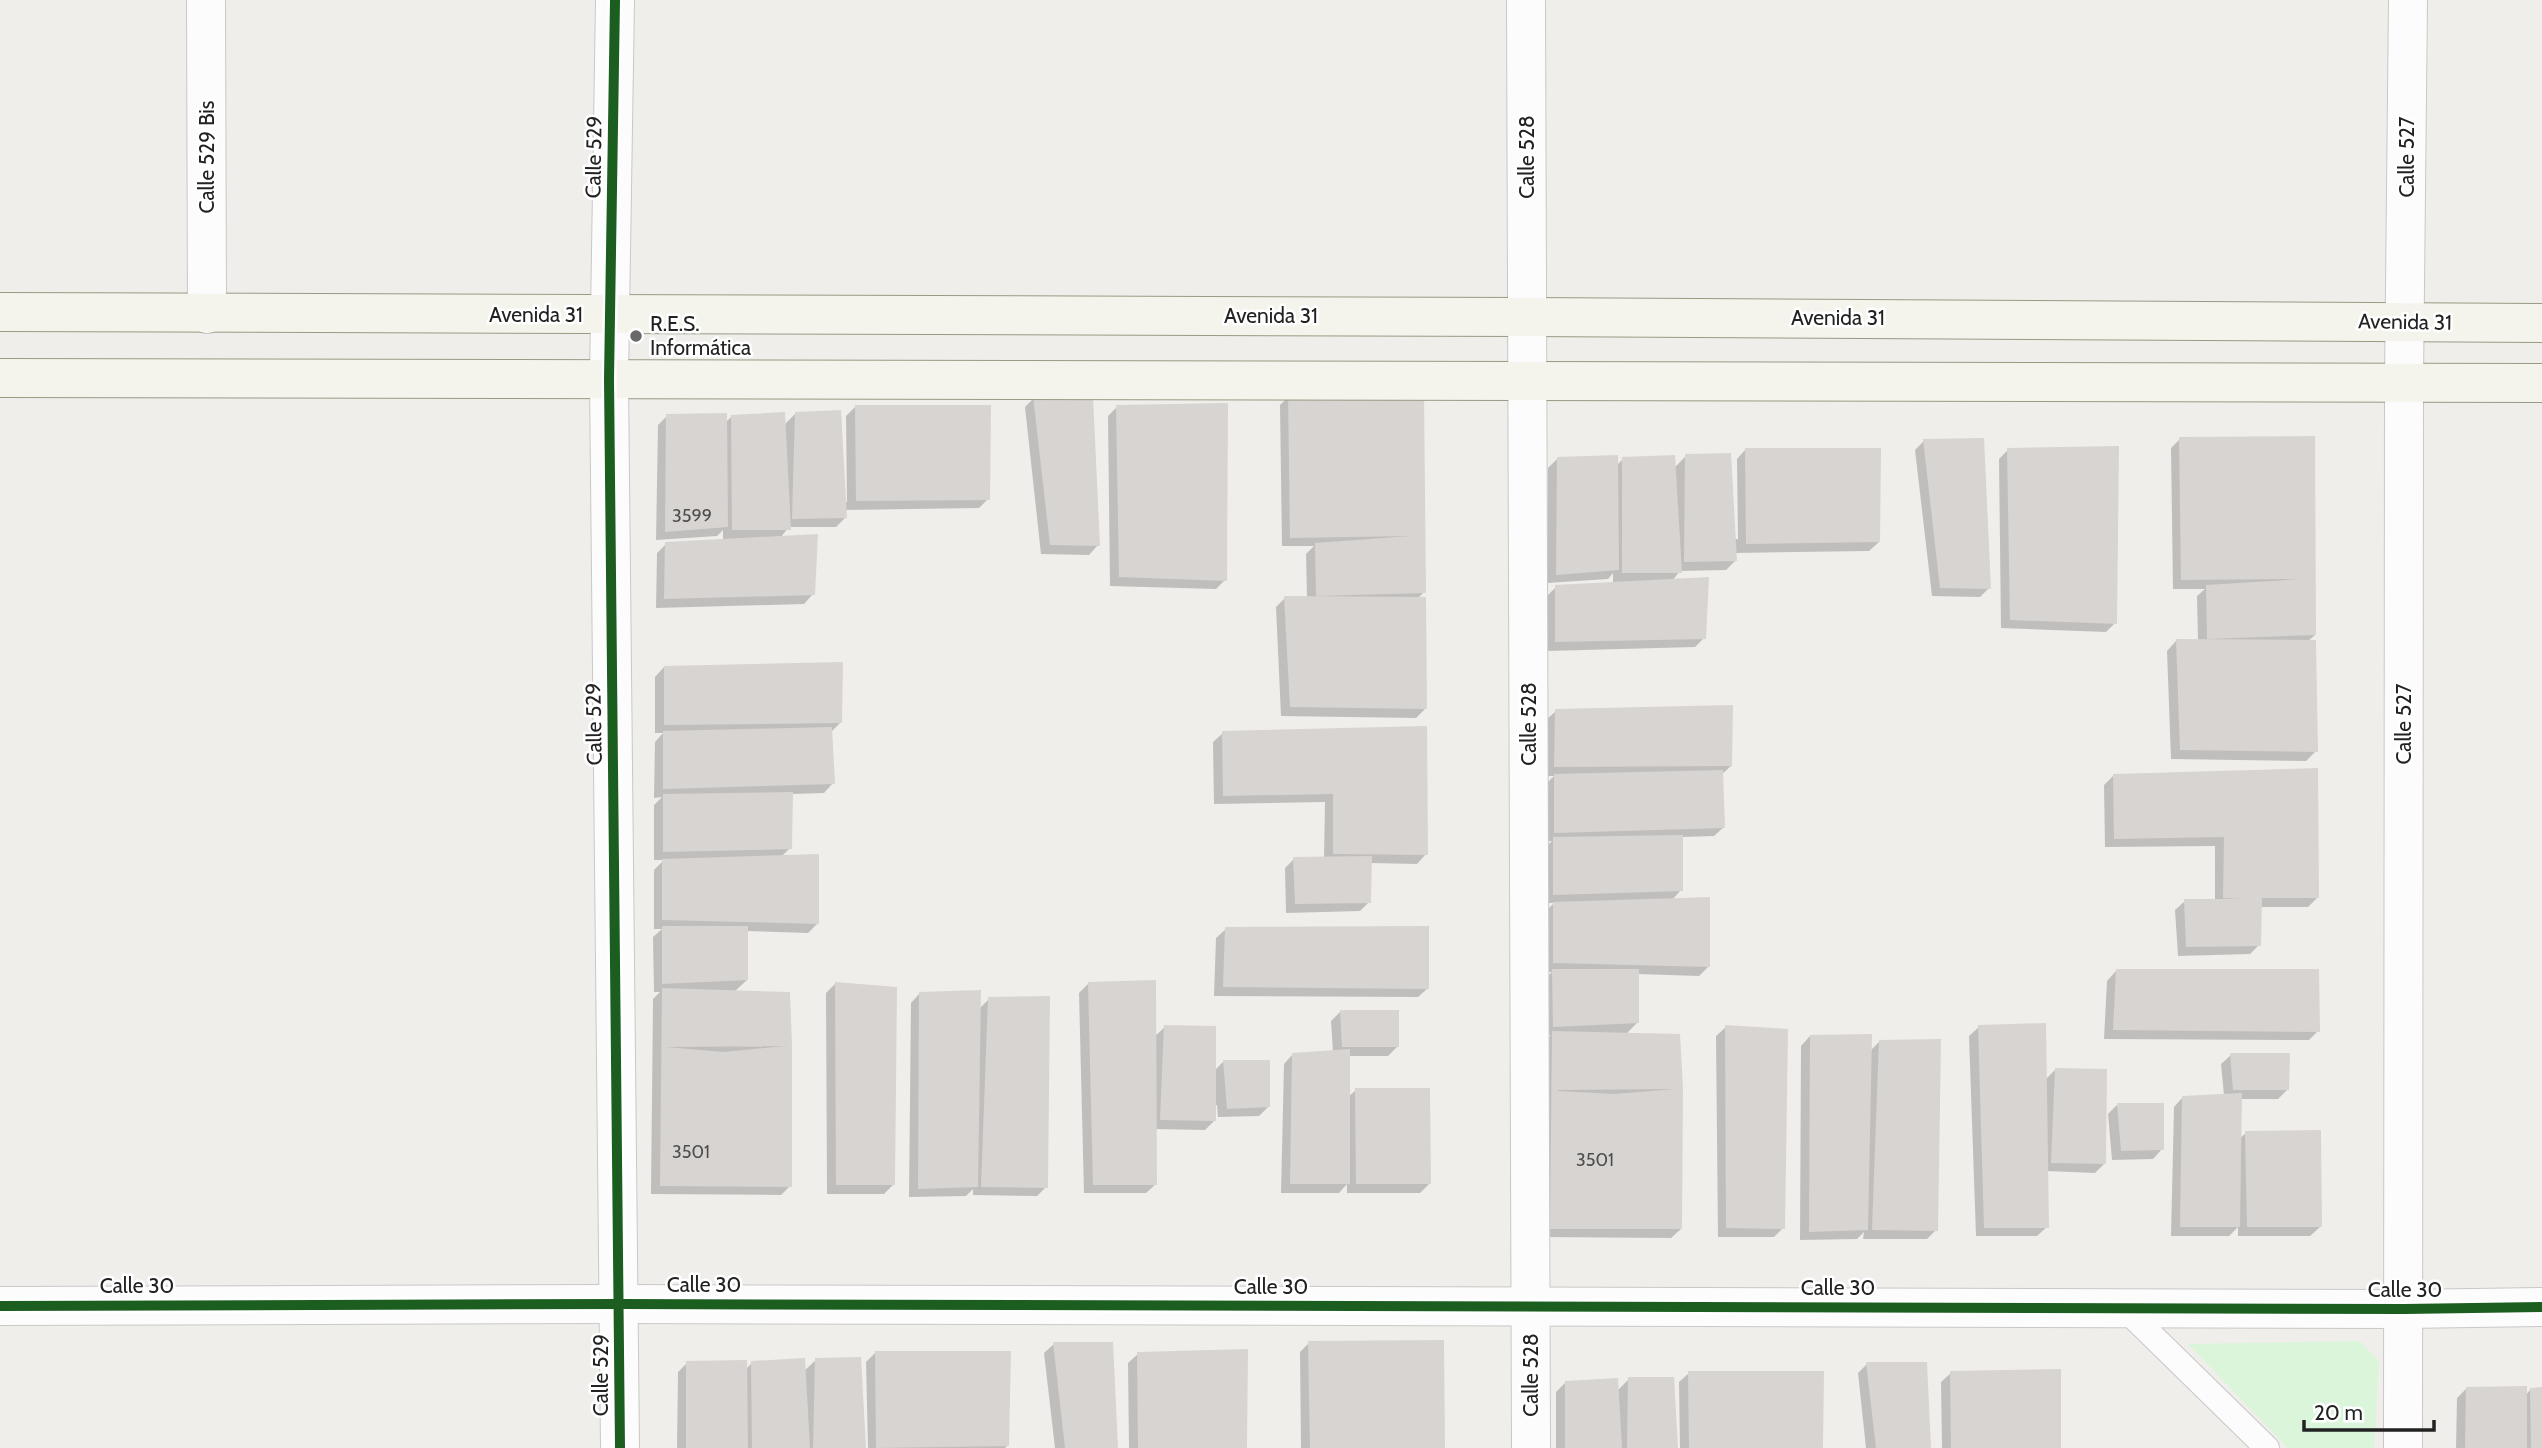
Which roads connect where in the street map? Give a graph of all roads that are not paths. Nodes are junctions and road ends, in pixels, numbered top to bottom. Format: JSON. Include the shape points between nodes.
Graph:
{"nodes":[{"id":1,"x":206,"y":0,"type":"edge"},
{"id":2,"x":615,"y":0,"type":"edge"},
{"id":3,"x":1527,"y":0,"type":"edge"},
{"id":4,"x":2408,"y":0,"type":"edge"},
{"id":5,"x":0,"y":312,"type":"edge"},
{"id":6,"x":207,"y":314,"type":"junction"},
{"id":7,"x":611,"y":315,"type":"junction"},
{"id":8,"x":1527,"y":317,"type":"junction"},
{"id":9,"x":2405,"y":321,"type":"junction"},
{"id":10,"x":2542,"y":323,"type":"edge"},
{"id":11,"x":0,"y":378,"type":"edge"},
{"id":12,"x":609,"y":379,"type":"junction"},
{"id":13,"x":1528,"y":381,"type":"junction"},
{"id":14,"x":2404,"y":382,"type":"junction"},
{"id":15,"x":2542,"y":383,"type":"edge"},
{"id":16,"x":621,"y":1304,"type":"junction"},
{"id":17,"x":0,"y":1306,"type":"edge"},
{"id":18,"x":1531,"y":1307,"type":"junction"},
{"id":19,"x":2542,"y":1307,"type":"edge"},
{"id":20,"x":2124,"y":1308,"type":"junction"},
{"id":21,"x":2404,"y":1309,"type":"junction"},
{"id":22,"x":620,"y":1448,"type":"edge"},
{"id":23,"x":1531,"y":1448,"type":"edge"},
{"id":24,"x":2267,"y":1448,"type":"edge"},
{"id":25,"x":2403,"y":1448,"type":"edge"}],
"edges":[{"from":1,"to":6,"type":"street","name":"Calle 529 Bis"},
{"from":2,"to":7,"type":"street","name":"Calle 529"},
{"from":3,"to":8,"type":"street","name":"Calle 528"},
{"from":4,"to":9,"type":"street","name":"Calle 527"},
{"from":5,"to":6,"type":"main road","name":"Avenida 31"},
{"from":6,"to":7,"type":"main road","name":"Avenida 31"},
{"from":7,"to":8,"type":"main road","name":"Avenida 31"},
{"from":7,"to":12,"type":"street","name":"Calle 529"},
{"from":8,"to":9,"type":"main road","name":"Avenida 31"},
{"from":8,"to":13,"type":"street","name":"Calle 528"},
{"from":9,"to":10,"type":"main road","name":"Avenida 31"},
{"from":9,"to":14,"type":"street","name":"Calle 527"},
{"from":11,"to":12,"type":"main road"},
{"from":12,"to":13,"type":"main road"},
{"from":12,"to":16,"type":"street","name":"Calle 529"},
{"from":13,"to":14,"type":"main road"},
{"from":13,"to":18,"type":"street","name":"Calle 528"},
{"from":14,"to":15,"type":"main road"},
{"from":14,"to":21,"type":"street","name":"Calle 527"},
{"from":16,"to":17,"type":"street","name":"Calle 30"},
{"from":16,"to":18,"type":"street","name":"Calle 30"},
{"from":16,"to":22,"type":"street","name":"Calle 529"},
{"from":18,"to":20,"type":"street","name":"Calle 30"},
{"from":18,"to":23,"type":"street","name":"Calle 528"},
{"from":19,"to":21,"type":"street","name":"Calle 30"},
{"from":20,"to":21,"type":"street","name":"Calle 30"},
{"from":20,"to":24,"type":"lane"},
{"from":21,"to":25,"type":"street","name":"Calle 527"}]}
